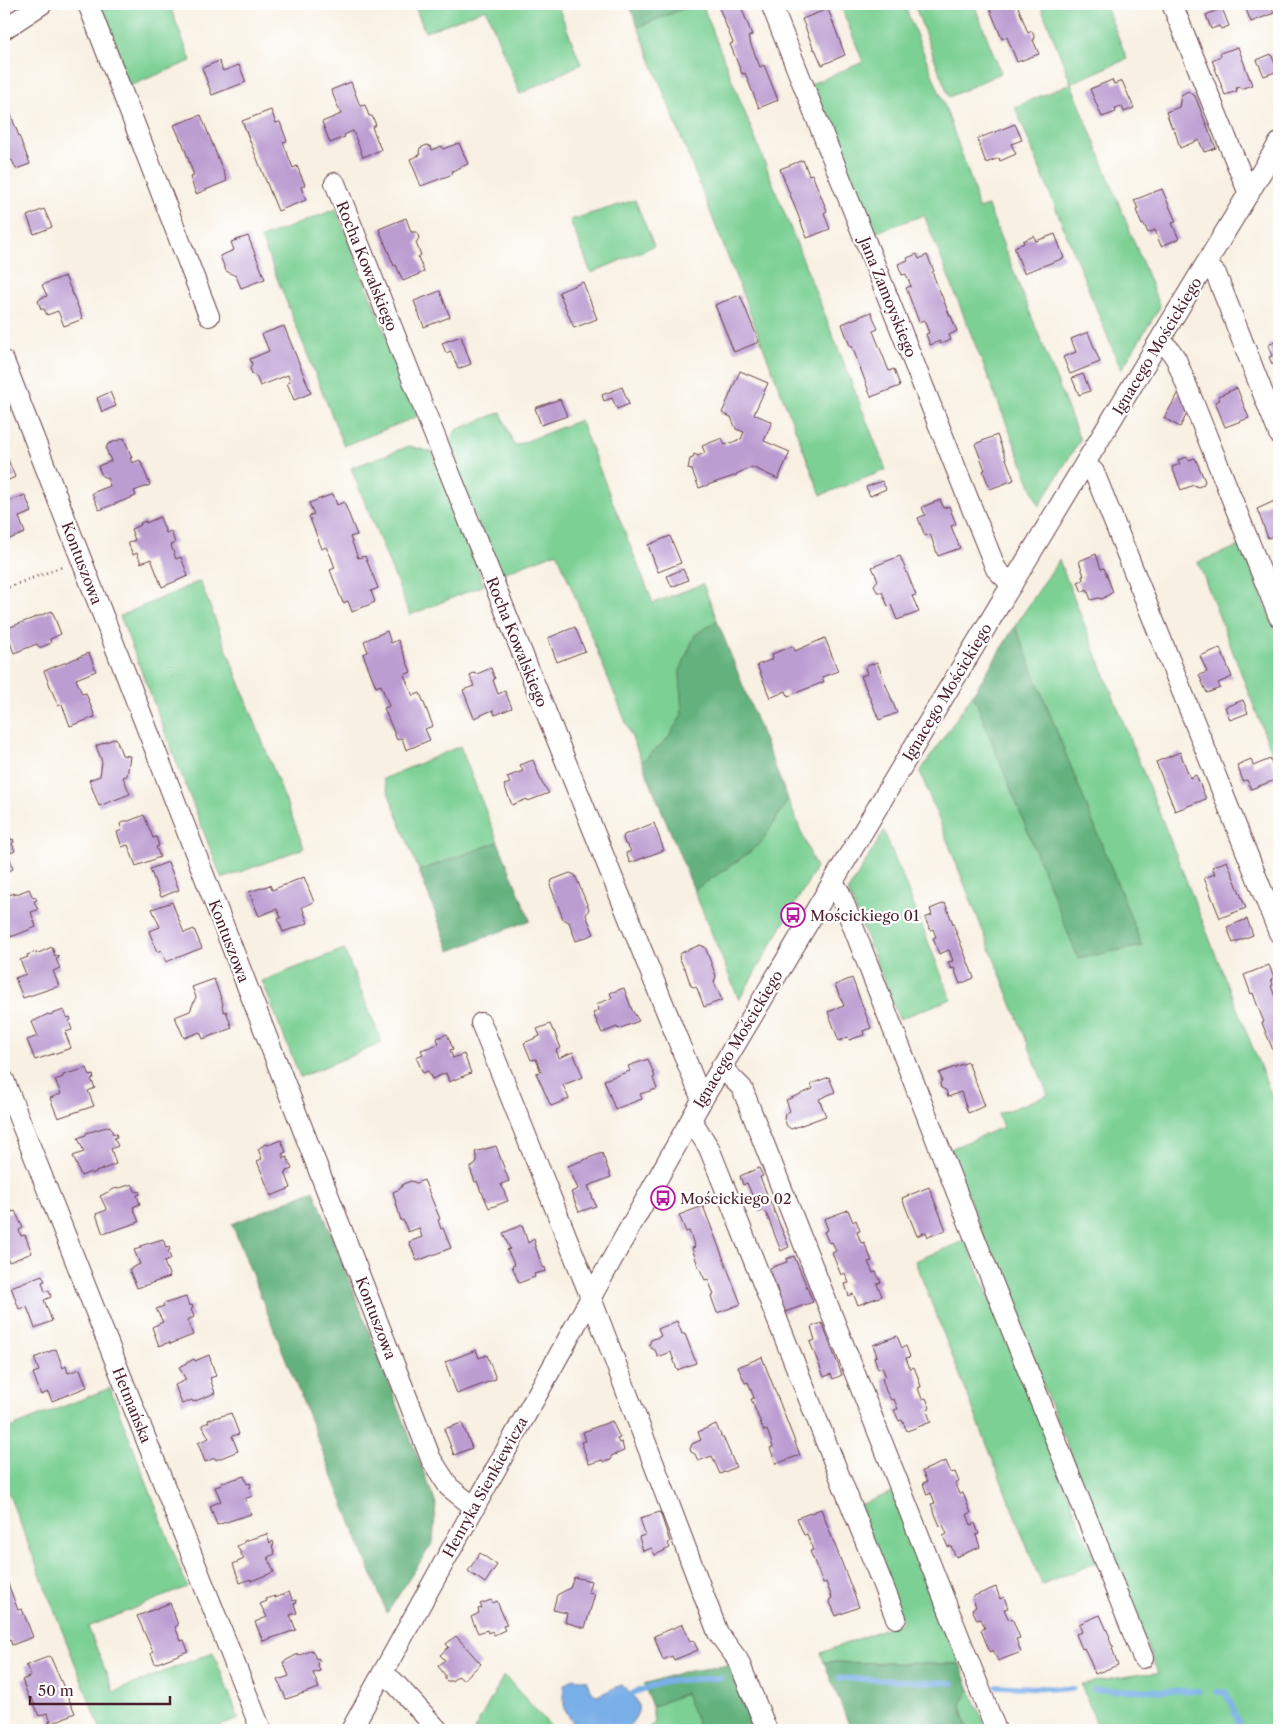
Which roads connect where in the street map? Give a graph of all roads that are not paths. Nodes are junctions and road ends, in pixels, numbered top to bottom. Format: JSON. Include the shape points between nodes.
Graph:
{"nodes":[{"id":1,"x":42,"y":4,"type":"edge"},
{"id":2,"x":88,"y":4,"type":"edge"},
{"id":3,"x":771,"y":4,"type":"edge"},
{"id":4,"x":1172,"y":4,"type":"edge"},
{"id":5,"x":4,"y":29,"type":"edge"},
{"id":6,"x":1279,"y":143,"type":"edge"},
{"id":7,"x":335,"y":183,"type":"dead end"},
{"id":8,"x":1248,"y":194,"type":"junction"},
{"id":9,"x":1206,"y":264,"type":"junction"},
{"id":10,"x":209,"y":316,"type":"dead end"},
{"id":11,"x":1160,"y":340,"type":"junction"},
{"id":12,"x":4,"y":361,"type":"edge"},
{"id":13,"x":1279,"y":434,"type":"edge"},
{"id":14,"x":1085,"y":464,"type":"junction"},
{"id":15,"x":1012,"y":585,"type":"junction"},
{"id":16,"x":1279,"y":617,"type":"edge"},
{"id":17,"x":833,"y":882,"type":"junction"},
{"id":18,"x":1279,"y":934,"type":"edge"},
{"id":19,"x":481,"y":1023,"type":"dead end"},
{"id":20,"x":721,"y":1067,"type":"junction"},
{"id":21,"x":4,"y":1080,"type":"edge"},
{"id":22,"x":702,"y":1100,"type":"junction"},
{"id":23,"x":691,"y":1119,"type":"junction"},
{"id":24,"x":620,"y":1245,"type":"joint"},
{"id":25,"x":590,"y":1298,"type":"junction"},
{"id":26,"x":474,"y":1507,"type":"junction"},
{"id":27,"x":896,"y":1618,"type":"dead end"},
{"id":28,"x":1143,"y":1658,"type":"dead end"},
{"id":29,"x":382,"y":1674,"type":"junction"},
{"id":30,"x":261,"y":1730,"type":"edge"},
{"id":31,"x":351,"y":1730,"type":"edge"},
{"id":32,"x":438,"y":1730,"type":"edge"},
{"id":33,"x":767,"y":1730,"type":"edge"},
{"id":34,"x":996,"y":1730,"type":"edge"}],
"edges":[{"from":1,"to":5,"type":"street"},
{"from":2,"to":10,"type":"street"},
{"from":3,"to":15,"type":"street","name":"Jana Zamoyskiego","via":[[996,569]]},
{"from":4,"to":8,"type":"street"},
{"from":6,"to":8,"type":"street","name":"Ignacego Mościckiego"},
{"from":7,"to":22,"type":"street","name":"Rocha Kowalskiego"},
{"from":8,"to":9,"type":"street","name":"Ignacego Mościckiego"},
{"from":9,"to":11,"type":"street","name":"Ignacego Mościckiego"},
{"from":9,"to":13,"type":"street","via":[[1216,274]]},
{"from":11,"to":14,"type":"street","name":"Ignacego Mościckiego"},
{"from":11,"to":16,"type":"street","via":[[1176,359]]},
{"from":12,"to":26,"type":"street","name":"Kontuszowa","via":[[431,1458],[449,1487]]},
{"from":14,"to":15,"type":"street","name":"Ignacego Mościckiego"},
{"from":14,"to":18,"type":"street","via":[[1094,472]]},
{"from":15,"to":17,"type":"street","name":"Ignacego Mościckiego"},
{"from":17,"to":20,"type":"street","name":"Ignacego Mościckiego"},
{"from":17,"to":28,"type":"street"},
{"from":19,"to":25,"type":"street"},
{"from":20,"to":22,"type":"street","name":"Ignacego Mościckiego"},
{"from":20,"to":34,"type":"street","via":[[742,1088]]},
{"from":21,"to":30,"type":"street","name":"Hetmańska"},
{"from":22,"to":23,"type":"street","name":"Ignacego Mościckiego"},
{"from":23,"to":24,"type":"street","name":"Ignacego Mościckiego"},
{"from":23,"to":27,"type":"street","via":[[709,1148]]},
{"from":24,"to":25,"type":"street","name":"Henryka Sienkiewicza"},
{"from":25,"to":26,"type":"street","name":"Henryka Sienkiewicza"},
{"from":25,"to":33,"type":"street","via":[[718,1632],[738,1660]]},
{"from":26,"to":29,"type":"street","name":"Henryka Sienkiewicza"},
{"from":29,"to":31,"type":"street","name":"Henryka Sienkiewicza"},
{"from":29,"to":32,"type":"street","via":[[393,1681]]}]}
